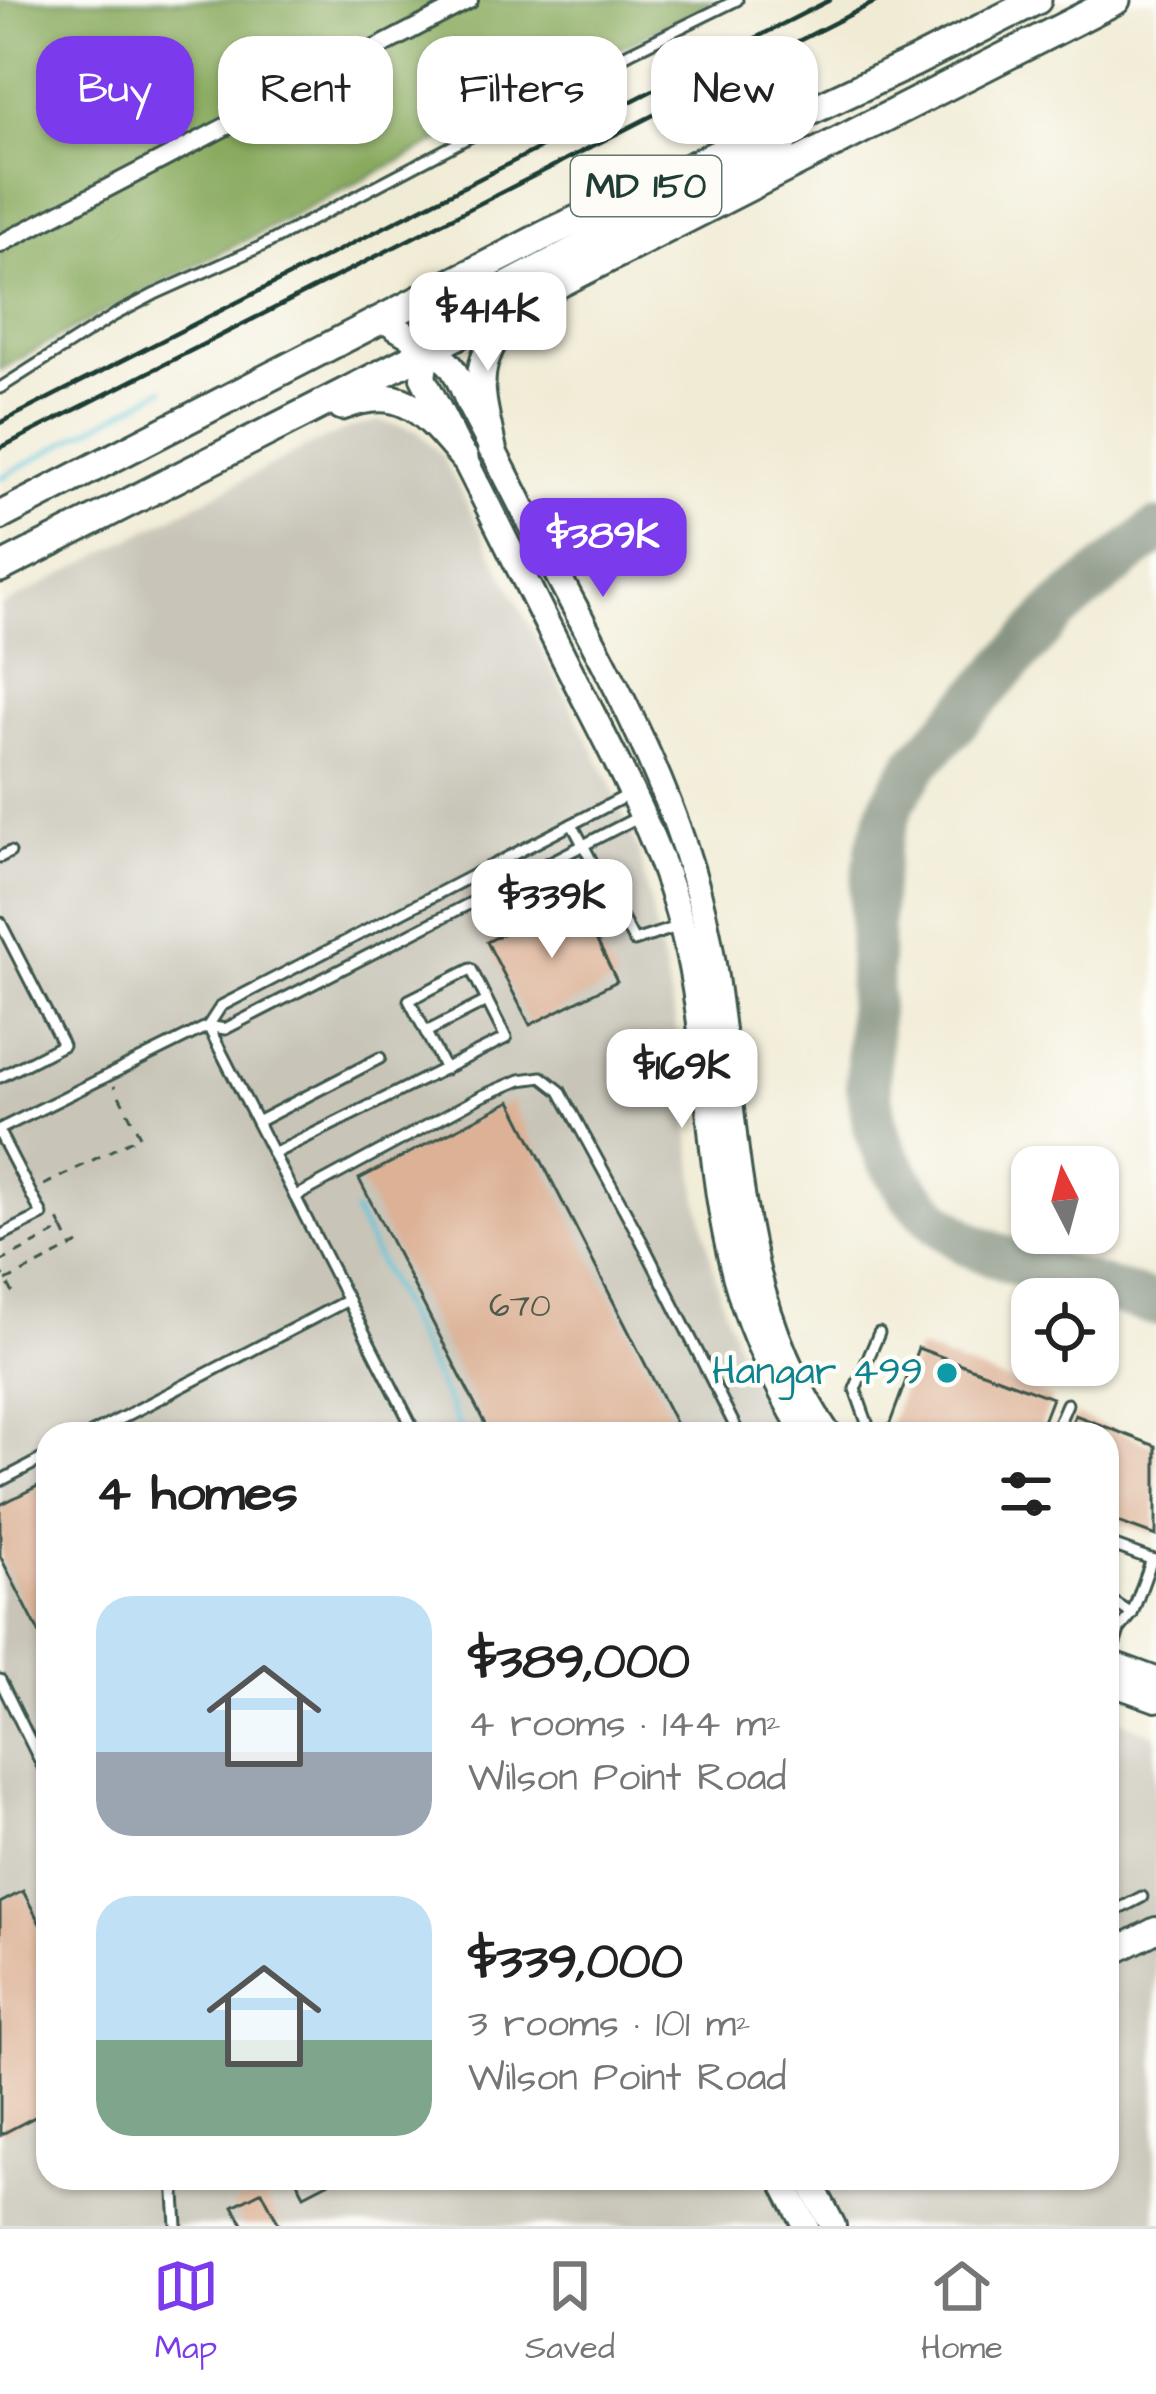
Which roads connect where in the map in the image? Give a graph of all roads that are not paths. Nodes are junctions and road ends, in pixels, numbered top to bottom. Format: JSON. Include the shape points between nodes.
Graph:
{"nodes":[{"id":1,"x":470,"y":0,"type":"edge"},
{"id":2,"x":736,"y":0,"type":"edge"},
{"id":3,"x":1037,"y":0,"type":"edge"},
{"id":4,"x":1116,"y":0,"type":"edge"},
{"id":5,"x":915,"y":62,"type":"junction"},
{"id":6,"x":0,"y":244,"type":"edge"},
{"id":7,"x":516,"y":306,"type":"junction"},
{"id":8,"x":382,"y":319,"type":"junction"},
{"id":9,"x":428,"y":349,"type":"junction"},
{"id":10,"x":0,"y":388,"type":"edge"},
{"id":11,"x":248,"y":441,"type":"junction"},
{"id":12,"x":492,"y":448,"type":"junction"},
{"id":13,"x":464,"y":458,"type":"junction"},
{"id":14,"x":0,"y":516,"type":"edge"},
{"id":15,"x":0,"y":568,"type":"edge"},
{"id":16,"x":662,"y":790,"type":"junction"},
{"id":17,"x":637,"y":803,"type":"junction"},
{"id":18,"x":572,"y":824,"type":"junction"},
{"id":19,"x":584,"y":846,"type":"junction"},
{"id":20,"x":0,"y":922,"type":"edge"},
{"id":21,"x":682,"y":925,"type":"junction"},
{"id":22,"x":487,"y":1000,"type":"junction"},
{"id":23,"x":208,"y":1026,"type":"junction"},
{"id":24,"x":426,"y":1032,"type":"junction"},
{"id":25,"x":380,"y":1058,"type":"dead end"},
{"id":26,"x":445,"y":1069,"type":"junction"},
{"id":27,"x":0,"y":1077,"type":"edge"},
{"id":28,"x":257,"y":1122,"type":"junction"},
{"id":29,"x":0,"y":1131,"type":"edge"},
{"id":30,"x":273,"y":1154,"type":"junction"},
{"id":31,"x":295,"y":1197,"type":"junction"},
{"id":32,"x":0,"y":1236,"type":"edge"},
{"id":33,"x":347,"y":1300,"type":"junction"},
{"id":34,"x":879,"y":1333,"type":"dead end"},
{"id":35,"x":1067,"y":1403,"type":"dead end"},
{"id":36,"x":122,"y":1418,"type":"junction"},
{"id":37,"x":114,"y":1422,"type":"edge"},
{"id":38,"x":124,"y":1422,"type":"edge"},
{"id":39,"x":410,"y":1422,"type":"edge"},
{"id":40,"x":734,"y":1422,"type":"edge"},
{"id":41,"x":799,"y":1422,"type":"edge"},
{"id":42,"x":821,"y":1422,"type":"edge"},
{"id":43,"x":867,"y":1422,"type":"edge"},
{"id":44,"x":1059,"y":1422,"type":"edge"},
{"id":45,"x":36,"y":1462,"type":"edge"},
{"id":46,"x":0,"y":1481,"type":"edge"},
{"id":47,"x":1119,"y":1548,"type":"edge"},
{"id":48,"x":1154,"y":1560,"type":"edge"},
{"id":49,"x":1119,"y":1606,"type":"edge"},
{"id":50,"x":1132,"y":1614,"type":"junction"},
{"id":51,"x":1119,"y":1630,"type":"edge"},
{"id":52,"x":1119,"y":1672,"type":"edge"},
{"id":53,"x":1119,"y":1676,"type":"edge"},
{"id":54,"x":1156,"y":1680,"type":"edge"},
{"id":55,"x":0,"y":1681,"type":"edge"},
{"id":56,"x":1156,"y":1699,"type":"edge"},
{"id":57,"x":36,"y":1753,"type":"edge"},
{"id":58,"x":1142,"y":1898,"type":"dead end"},
{"id":59,"x":1119,"y":1909,"type":"edge"},
{"id":60,"x":1156,"y":1930,"type":"edge"},
{"id":61,"x":1119,"y":1949,"type":"edge"},
{"id":62,"x":175,"y":2190,"type":"edge"},
{"id":63,"x":787,"y":2190,"type":"edge"},
{"id":64,"x":814,"y":2190,"type":"edge"},
{"id":65,"x":177,"y":2226,"type":"edge"},
{"id":66,"x":806,"y":2226,"type":"edge"},
{"id":67,"x":833,"y":2226,"type":"edge"}],
"edges":[{"from":1,"to":6,"type":"street"},
{"from":2,"to":10,"type":"lane","via":[[154,294]]},
{"from":3,"to":5,"type":"main road","number":"MD 150"},
{"from":4,"to":7,"type":"main road","number":"MD 150"},
{"from":5,"to":8,"type":"main road","number":"MD 150"},
{"from":5,"to":9,"type":"main road","via":[[868,96],[445,319]]},
{"from":7,"to":9,"type":"main road","number":"MD 150"},
{"from":7,"to":12,"type":"main road","via":[[483,359]]},
{"from":8,"to":9,"type":"street"},
{"from":8,"to":14,"type":"main road","number":"MD 150"},
{"from":9,"to":11,"type":"main road","number":"MD 150"},
{"from":9,"to":12,"type":"street","via":[[449,364]]},
{"from":9,"to":13,"type":"street","via":[[423,377]]},
{"from":11,"to":13,"type":"main road","via":[[362,398],[386,397],[421,410]]},
{"from":11,"to":15,"type":"main road","number":"MD 150"},
{"from":12,"to":16,"type":"street"},
{"from":13,"to":17,"type":"street"},
{"from":16,"to":17,"type":"street"},
{"from":16,"to":42,"type":"street","via":[[707,932],[761,1289]]},
{"from":17,"to":18,"type":"lane"},
{"from":17,"to":19,"type":"lane"},
{"from":17,"to":21,"type":"street"},
{"from":18,"to":19,"type":"lane"},
{"from":18,"to":23,"type":"lane","via":[[221,1006]]},
{"from":19,"to":21,"type":"lane","via":[[634,941]]},
{"from":19,"to":23,"type":"lane","via":[[225,1030]]},
{"from":20,"to":27,"type":"lane","via":[[63,1045]]},
{"from":21,"to":41,"type":"street","via":[[729,1250],[758,1344]]},
{"from":22,"to":24,"type":"lane"},
{"from":22,"to":24,"type":"lane","via":[[471,969],[410,1000]]},
{"from":22,"to":26,"type":"lane","via":[[506,1038]]},
{"from":23,"to":28,"type":"lane"},
{"from":23,"to":29,"type":"lane"},
{"from":24,"to":26,"type":"lane"},
{"from":25,"to":28,"type":"lane"},
{"from":26,"to":30,"type":"lane"},
{"from":28,"to":30,"type":"lane"},
{"from":29,"to":32,"type":"lane","via":[[42,1215]]},
{"from":30,"to":31,"type":"lane"},
{"from":31,"to":33,"type":"lane"},
{"from":31,"to":40,"type":"lane","via":[[482,1096],[542,1077],[560,1091]]},
{"from":33,"to":36,"type":"lane"},
{"from":33,"to":39,"type":"lane"},
{"from":34,"to":43,"type":"lane","via":[[855,1389]]},
{"from":35,"to":44,"type":"lane"},
{"from":36,"to":37,"type":"lane"},
{"from":36,"to":38,"type":"lane"},
{"from":45,"to":46,"type":"lane"},
{"from":47,"to":48,"type":"lane"},
{"from":48,"to":50,"type":"lane"},
{"from":49,"to":50,"type":"lane"},
{"from":50,"to":51,"type":"lane"},
{"from":52,"to":54,"type":"street"},
{"from":53,"to":56,"type":"street"},
{"from":55,"to":57,"type":"lane"},
{"from":58,"to":59,"type":"lane"},
{"from":60,"to":61,"type":"street"},
{"from":62,"to":65,"type":"lane"},
{"from":63,"to":66,"type":"street"},
{"from":64,"to":67,"type":"street"}]}
